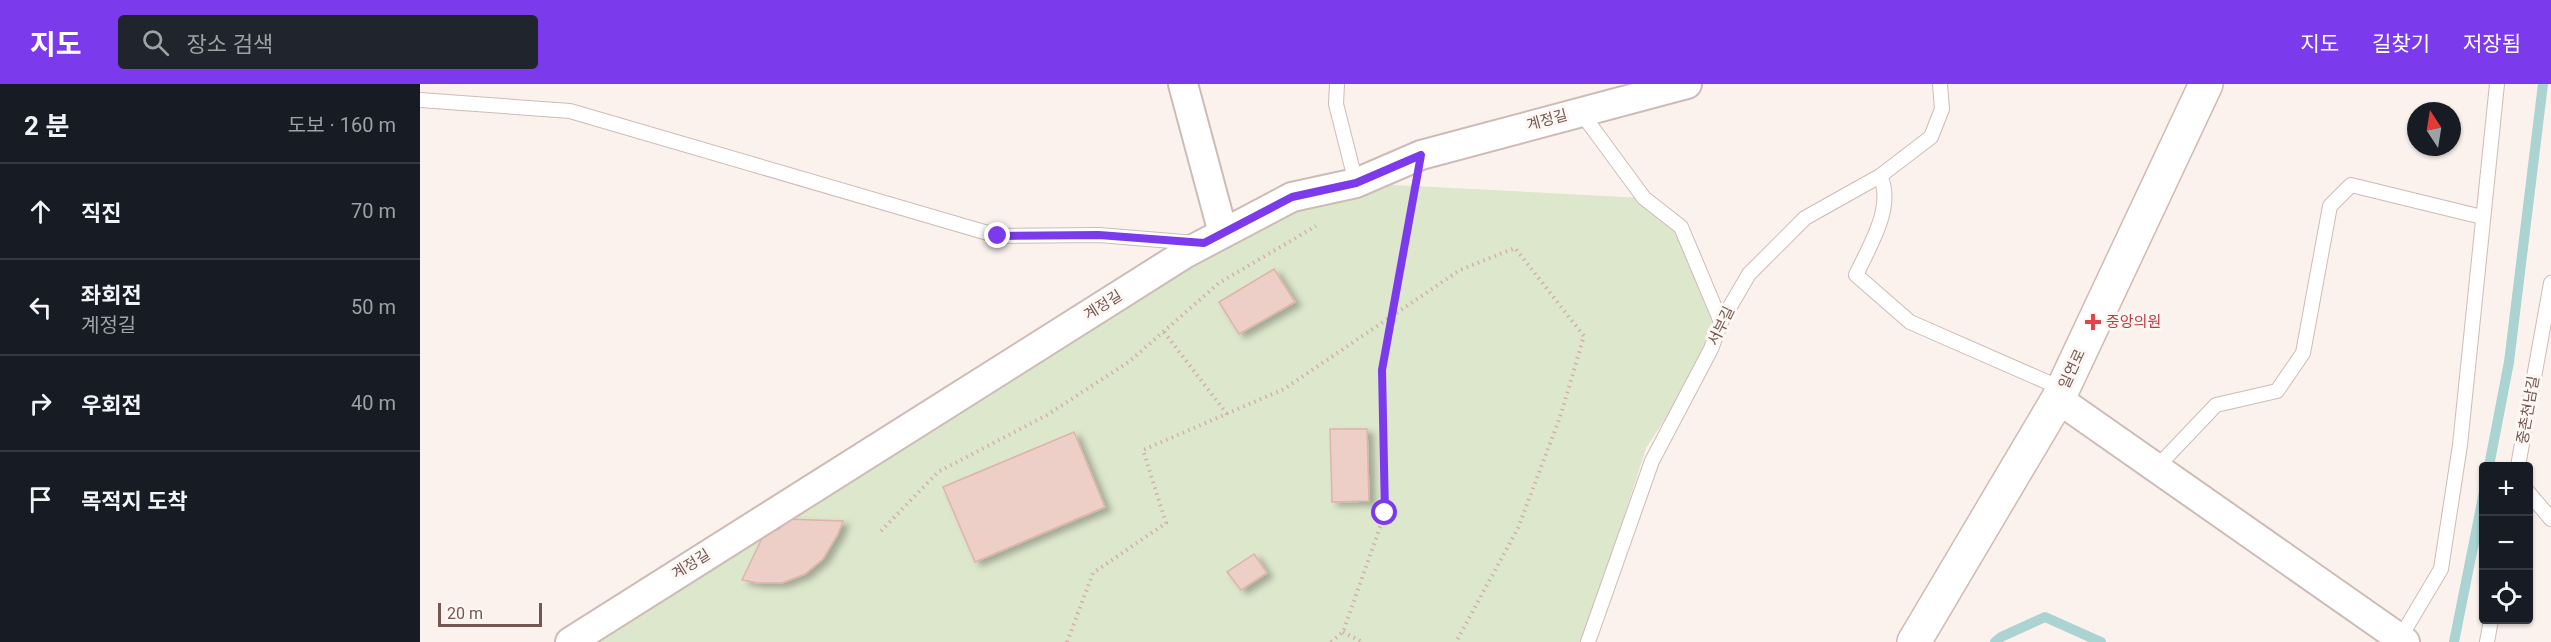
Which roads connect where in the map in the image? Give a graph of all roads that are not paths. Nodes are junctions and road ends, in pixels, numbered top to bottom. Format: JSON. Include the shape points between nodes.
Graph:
{"nodes":[{"id":1,"x":1183,"y":84,"type":"edge"},
{"id":2,"x":1337,"y":84,"type":"edge"},
{"id":3,"x":1687,"y":84,"type":"edge"},
{"id":4,"x":1940,"y":84,"type":"edge"},
{"id":5,"x":2206,"y":84,"type":"edge"},
{"id":6,"x":2497,"y":84,"type":"edge"},
{"id":7,"x":420,"y":100,"type":"edge"},
{"id":8,"x":1580,"y":111,"type":"junction"},
{"id":9,"x":1880,"y":176,"type":"junction"},
{"id":10,"x":1356,"y":183,"type":"junction"},
{"id":11,"x":2482,"y":217,"type":"junction"},
{"id":12,"x":1214,"y":238,"type":"junction"},
{"id":13,"x":2551,"y":283,"type":"edge"},
{"id":14,"x":1721,"y":322,"type":"junction"},
{"id":15,"x":2061,"y":394,"type":"junction"},
{"id":16,"x":2519,"y":462,"type":"edge"},
{"id":17,"x":2155,"y":469,"type":"junction"},
{"id":18,"x":2533,"y":497,"type":"edge"},
{"id":19,"x":2551,"y":519,"type":"edge"},
{"id":20,"x":2490,"y":624,"type":"edge"},
{"id":21,"x":2402,"y":640,"type":"edge"},
{"id":22,"x":570,"y":642,"type":"edge"},
{"id":23,"x":1588,"y":642,"type":"edge"},
{"id":24,"x":1914,"y":642,"type":"edge"},
{"id":25,"x":2487,"y":642,"type":"edge"}],
"edges":[{"from":1,"to":12,"type":"street"},
{"from":2,"to":10,"type":"lane","via":[[1336,104]]},
{"from":3,"to":8,"type":"street","name":"계정길"},
{"from":4,"to":9,"type":"lane","name":"서부길","via":[[1942,109],[1931,137]]},
{"from":5,"to":15,"type":"street","name":"일연로"},
{"from":6,"to":11,"type":"lane"},
{"from":7,"to":12,"type":"lane","via":[[570,111],[998,236]]},
{"from":8,"to":10,"type":"street","name":"계정길","via":[[1421,155]]},
{"from":8,"to":14,"type":"lane","via":[[1644,198],[1681,227]]},
{"from":9,"to":14,"type":"lane","name":"서부길","via":[[1805,218],[1749,274]]},
{"from":9,"to":15,"type":"lane","via":[[1885,187],[1881,219],[1856,275],[1910,322]]},
{"from":10,"to":12,"type":"street","name":"계정길","via":[[1292,197]]},
{"from":11,"to":17,"type":"lane","via":[[2351,185],[2330,206],[2303,353],[2277,391],[2216,405]]},
{"from":11,"to":21,"type":"lane","via":[[2460,445],[2441,569]]},
{"from":12,"to":22,"type":"street","name":"계정길"},
{"from":13,"to":16,"type":"lane","name":"중촌천남길"},
{"from":14,"to":23,"type":"lane","name":"서부길","via":[[1652,461]]},
{"from":15,"to":17,"type":"street"},
{"from":15,"to":24,"type":"street","name":"일연로"},
{"from":17,"to":21,"type":"street"},
{"from":18,"to":19,"type":"lane"},
{"from":20,"to":25,"type":"lane"}]}
